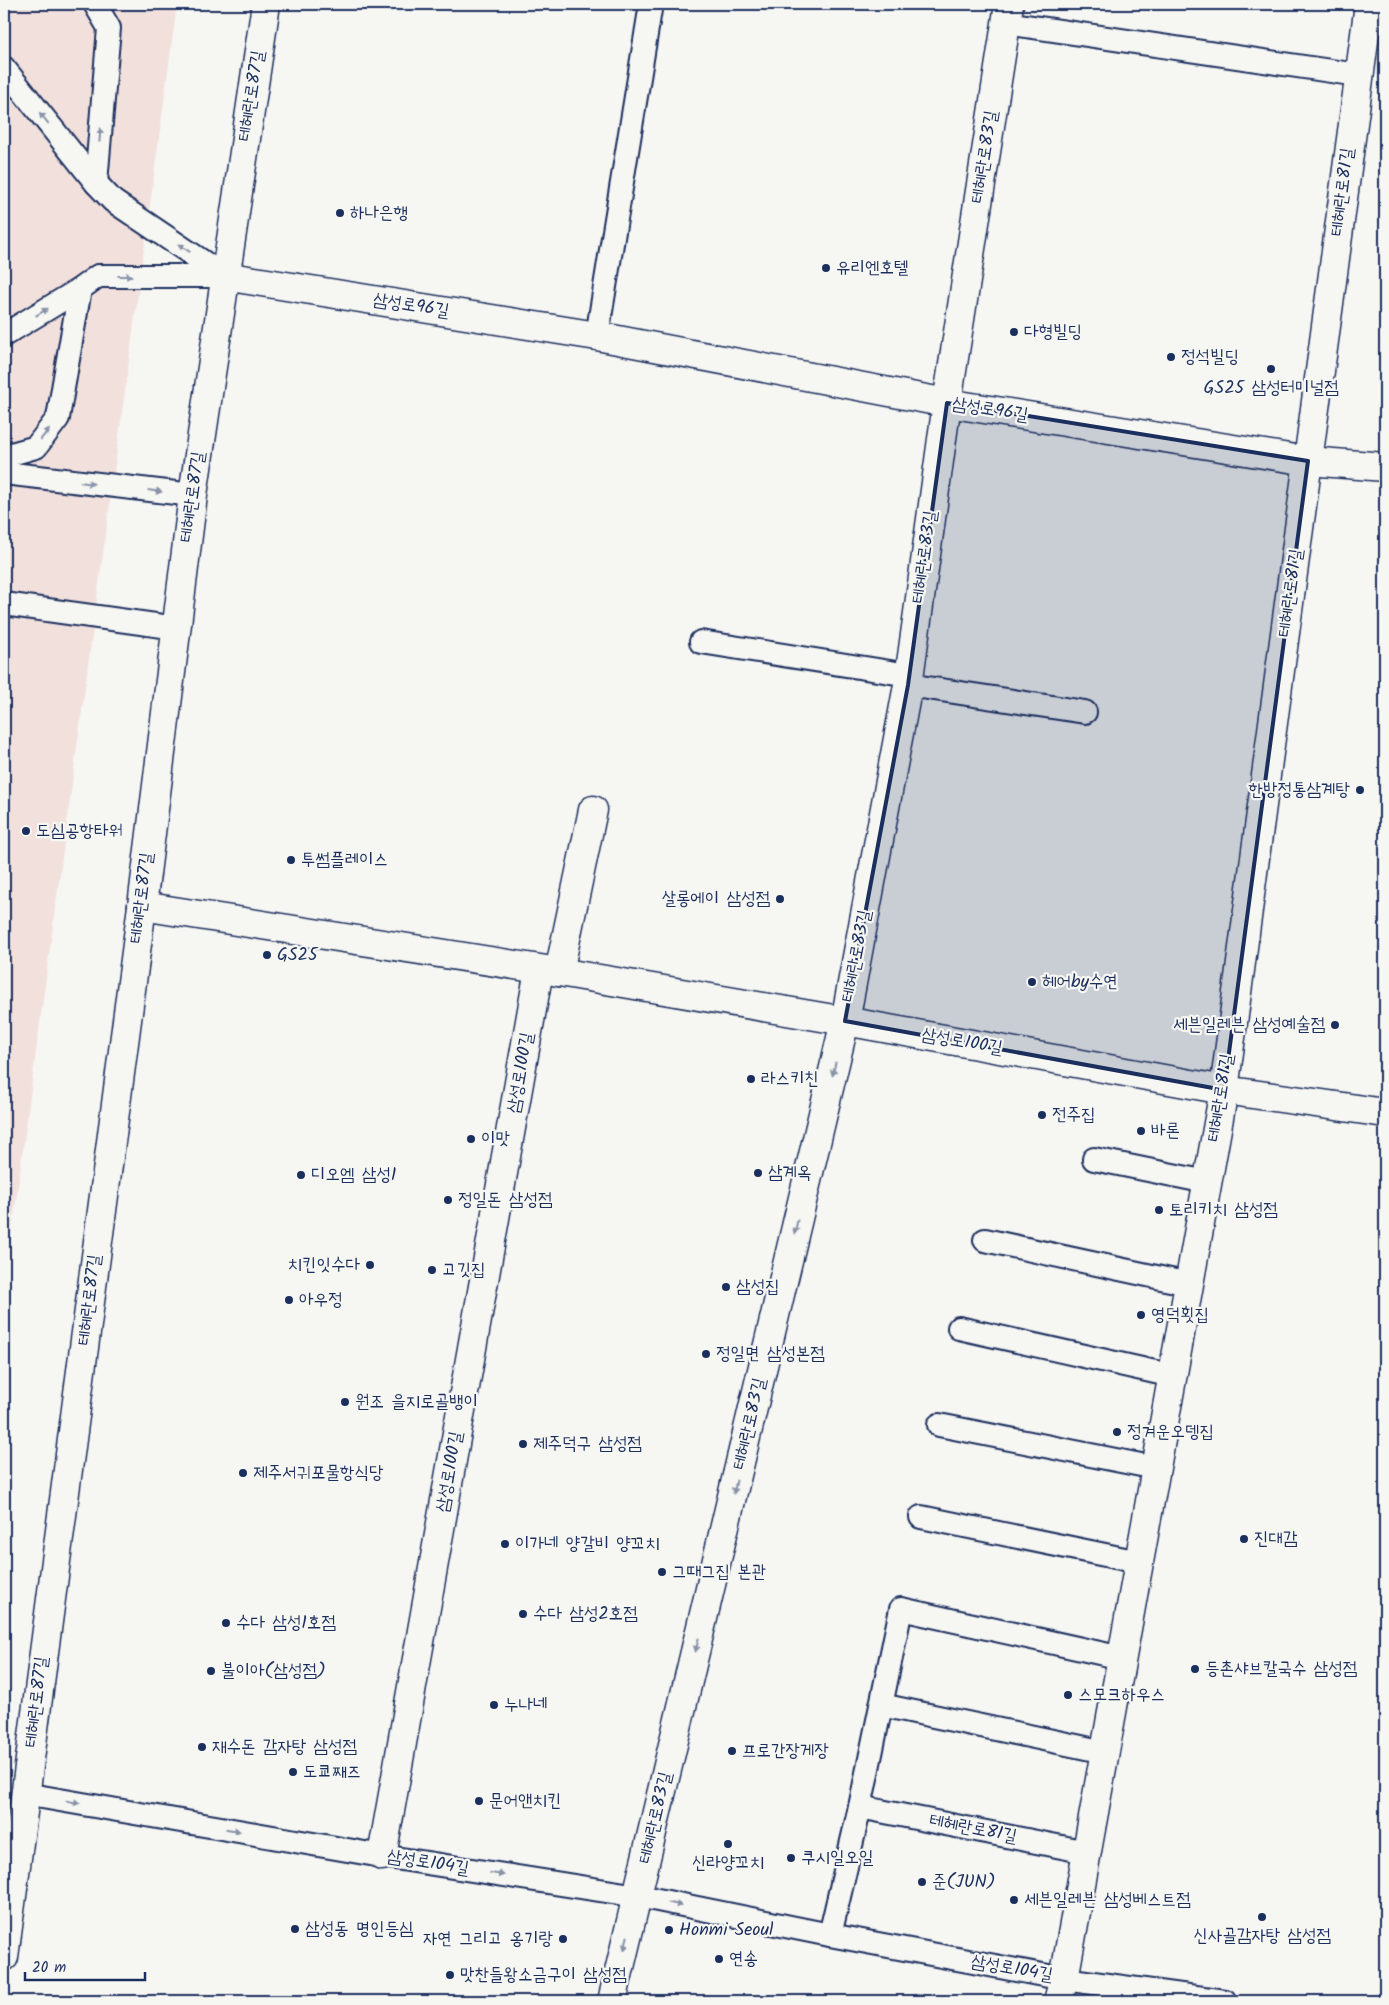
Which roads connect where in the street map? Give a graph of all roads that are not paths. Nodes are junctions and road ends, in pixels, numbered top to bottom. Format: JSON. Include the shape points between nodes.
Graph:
{"nodes":[{"id":1,"x":94,"y":4,"type":"edge"},
{"id":2,"x":266,"y":4,"type":"edge"},
{"id":3,"x":651,"y":4,"type":"edge"},
{"id":4,"x":1369,"y":4,"type":"edge"},
{"id":5,"x":1007,"y":13,"type":"edge"},
{"id":6,"x":4,"y":68,"type":"edge"},
{"id":7,"x":1358,"y":76,"type":"junction"},
{"id":8,"x":96,"y":183,"type":"junction"},
{"id":9,"x":224,"y":276,"type":"junction"},
{"id":10,"x":80,"y":289,"type":"junction"},
{"id":11,"x":4,"y":335,"type":"edge"},
{"id":12,"x":597,"y":336,"type":"junction"},
{"id":13,"x":948,"y":403,"type":"junction"},
{"id":14,"x":4,"y":456,"type":"edge"},
{"id":15,"x":1308,"y":461,"type":"junction"},
{"id":16,"x":1385,"y":467,"type":"edge"},
{"id":17,"x":4,"y":473,"type":"edge"},
{"id":18,"x":193,"y":495,"type":"junction"},
{"id":19,"x":4,"y":604,"type":"edge"},
{"id":20,"x":176,"y":628,"type":"junction"},
{"id":21,"x":701,"y":642,"type":"dead end"},
{"id":22,"x":908,"y":680,"type":"junction"},
{"id":23,"x":1085,"y":712,"type":"dead end"},
{"id":24,"x":593,"y":810,"type":"dead end"},
{"id":25,"x":142,"y":906,"type":"junction"},
{"id":26,"x":549,"y":971,"type":"junction"},
{"id":27,"x":845,"y":1021,"type":"junction"},
{"id":28,"x":1224,"y":1090,"type":"junction"},
{"id":29,"x":1385,"y":1114,"type":"edge"},
{"id":30,"x":1094,"y":1159,"type":"dead end"},
{"id":31,"x":1207,"y":1182,"type":"junction"},
{"id":32,"x":986,"y":1240,"type":"dead end"},
{"id":33,"x":1189,"y":1284,"type":"junction"},
{"id":34,"x":959,"y":1328,"type":"dead end"},
{"id":35,"x":1172,"y":1376,"type":"junction"},
{"id":36,"x":939,"y":1425,"type":"dead end"},
{"id":37,"x":1156,"y":1468,"type":"junction"},
{"id":38,"x":921,"y":1517,"type":"dead end"},
{"id":39,"x":1139,"y":1562,"type":"junction"},
{"id":40,"x":1122,"y":1658,"type":"junction"},
{"id":41,"x":881,"y":1705,"type":"junction"},
{"id":42,"x":1105,"y":1752,"type":"junction"},
{"id":43,"x":25,"y":1794,"type":"junction"},
{"id":44,"x":860,"y":1807,"type":"junction"},
{"id":45,"x":1087,"y":1852,"type":"junction"},
{"id":46,"x":382,"y":1856,"type":"junction"},
{"id":47,"x":638,"y":1896,"type":"junction"},
{"id":48,"x":830,"y":1936,"type":"junction"},
{"id":49,"x":4,"y":1957,"type":"edge"},
{"id":50,"x":1061,"y":1990,"type":"edge"},
{"id":51,"x":612,"y":2001,"type":"edge"},
{"id":52,"x":1226,"y":2001,"type":"edge"}],
"edges":[{"from":8,"to":1,"type":"lane","one_way":true,"via":[[109,28]]},
{"from":2,"to":9,"type":"street","name":"테헤란로87길"},
{"from":3,"to":12,"type":"lane"},
{"from":4,"to":7,"type":"street","name":"테헤란로81길"},
{"from":5,"to":7,"type":"lane"},
{"from":5,"to":13,"type":"street","name":"테헤란로83길"},
{"from":8,"to":6,"type":"lane","one_way":true},
{"from":7,"to":15,"type":"street","name":"테헤란로81길"},
{"from":9,"to":8,"type":"lane","one_way":true,"via":[[113,200]]},
{"from":10,"to":9,"type":"lane","one_way":true,"via":[[98,276]]},
{"from":9,"to":12,"type":"street","name":"삼성로96길"},
{"from":9,"to":18,"type":"street","name":"테헤란로87길"},
{"from":11,"to":10,"type":"lane","one_way":true},
{"from":14,"to":10,"type":"lane","one_way":true,"via":[[36,446],[58,418]]},
{"from":12,"to":13,"type":"street","name":"삼성로96길"},
{"from":13,"to":15,"type":"street","name":"삼성로96길"},
{"from":13,"to":22,"type":"street","name":"테헤란로83길"},
{"from":15,"to":16,"type":"street","name":"삼성로96길"},
{"from":15,"to":28,"type":"street","name":"테헤란로81길"},
{"from":17,"to":18,"type":"lane","one_way":true},
{"from":18,"to":20,"type":"street","name":"테헤란로87길"},
{"from":19,"to":20,"type":"lane"},
{"from":20,"to":25,"type":"street","name":"테헤란로87길"},
{"from":21,"to":22,"type":"lane"},
{"from":22,"to":23,"type":"lane"},
{"from":22,"to":27,"type":"street","name":"테헤란로83길"},
{"from":24,"to":26,"type":"street"},
{"from":25,"to":26,"type":"street","name":"삼성로100길"},
{"from":25,"to":43,"type":"street","name":"테헤란로87길"},
{"from":26,"to":27,"type":"street","name":"삼성로100길"},
{"from":26,"to":46,"type":"street","name":"삼성로100길"},
{"from":27,"to":28,"type":"street","name":"삼성로100길"},
{"from":27,"to":47,"type":"street","name":"테헤란로83길","one_way":true},
{"from":28,"to":29,"type":"street","name":"삼성로100길"},
{"from":28,"to":31,"type":"street","name":"테헤란로81길"},
{"from":30,"to":31,"type":"lane"},
{"from":31,"to":33,"type":"street","name":"테헤란로81길"},
{"from":32,"to":33,"type":"lane"},
{"from":33,"to":35,"type":"street","name":"테헤란로81길"},
{"from":34,"to":35,"type":"lane"},
{"from":35,"to":37,"type":"street","name":"테헤란로81길"},
{"from":36,"to":37,"type":"lane"},
{"from":37,"to":39,"type":"street","name":"테헤란로81길"},
{"from":38,"to":39,"type":"lane"},
{"from":39,"to":40,"type":"street","name":"테헤란로81길"},
{"from":40,"to":41,"type":"lane","via":[[901,1609]]},
{"from":40,"to":42,"type":"street","name":"테헤란로81길"},
{"from":41,"to":42,"type":"lane"},
{"from":41,"to":44,"type":"lane"},
{"from":42,"to":45,"type":"street","name":"테헤란로81길"},
{"from":43,"to":46,"type":"lane","name":"삼성로104길","one_way":true},
{"from":43,"to":49,"type":"street","name":"테헤란로87길"},
{"from":44,"to":45,"type":"lane","name":"테헤란로81길"},
{"from":44,"to":48,"type":"lane"},
{"from":45,"to":50,"type":"street","name":"테헤란로81길"},
{"from":46,"to":47,"type":"lane","name":"삼성로104길","one_way":true},
{"from":47,"to":48,"type":"lane","name":"삼성로104길","one_way":true},
{"from":47,"to":51,"type":"street","name":"테헤란로83길","one_way":true},
{"from":48,"to":50,"type":"lane","name":"삼성로104길"},
{"from":50,"to":52,"type":"lane","name":"삼성로104길"}]}
